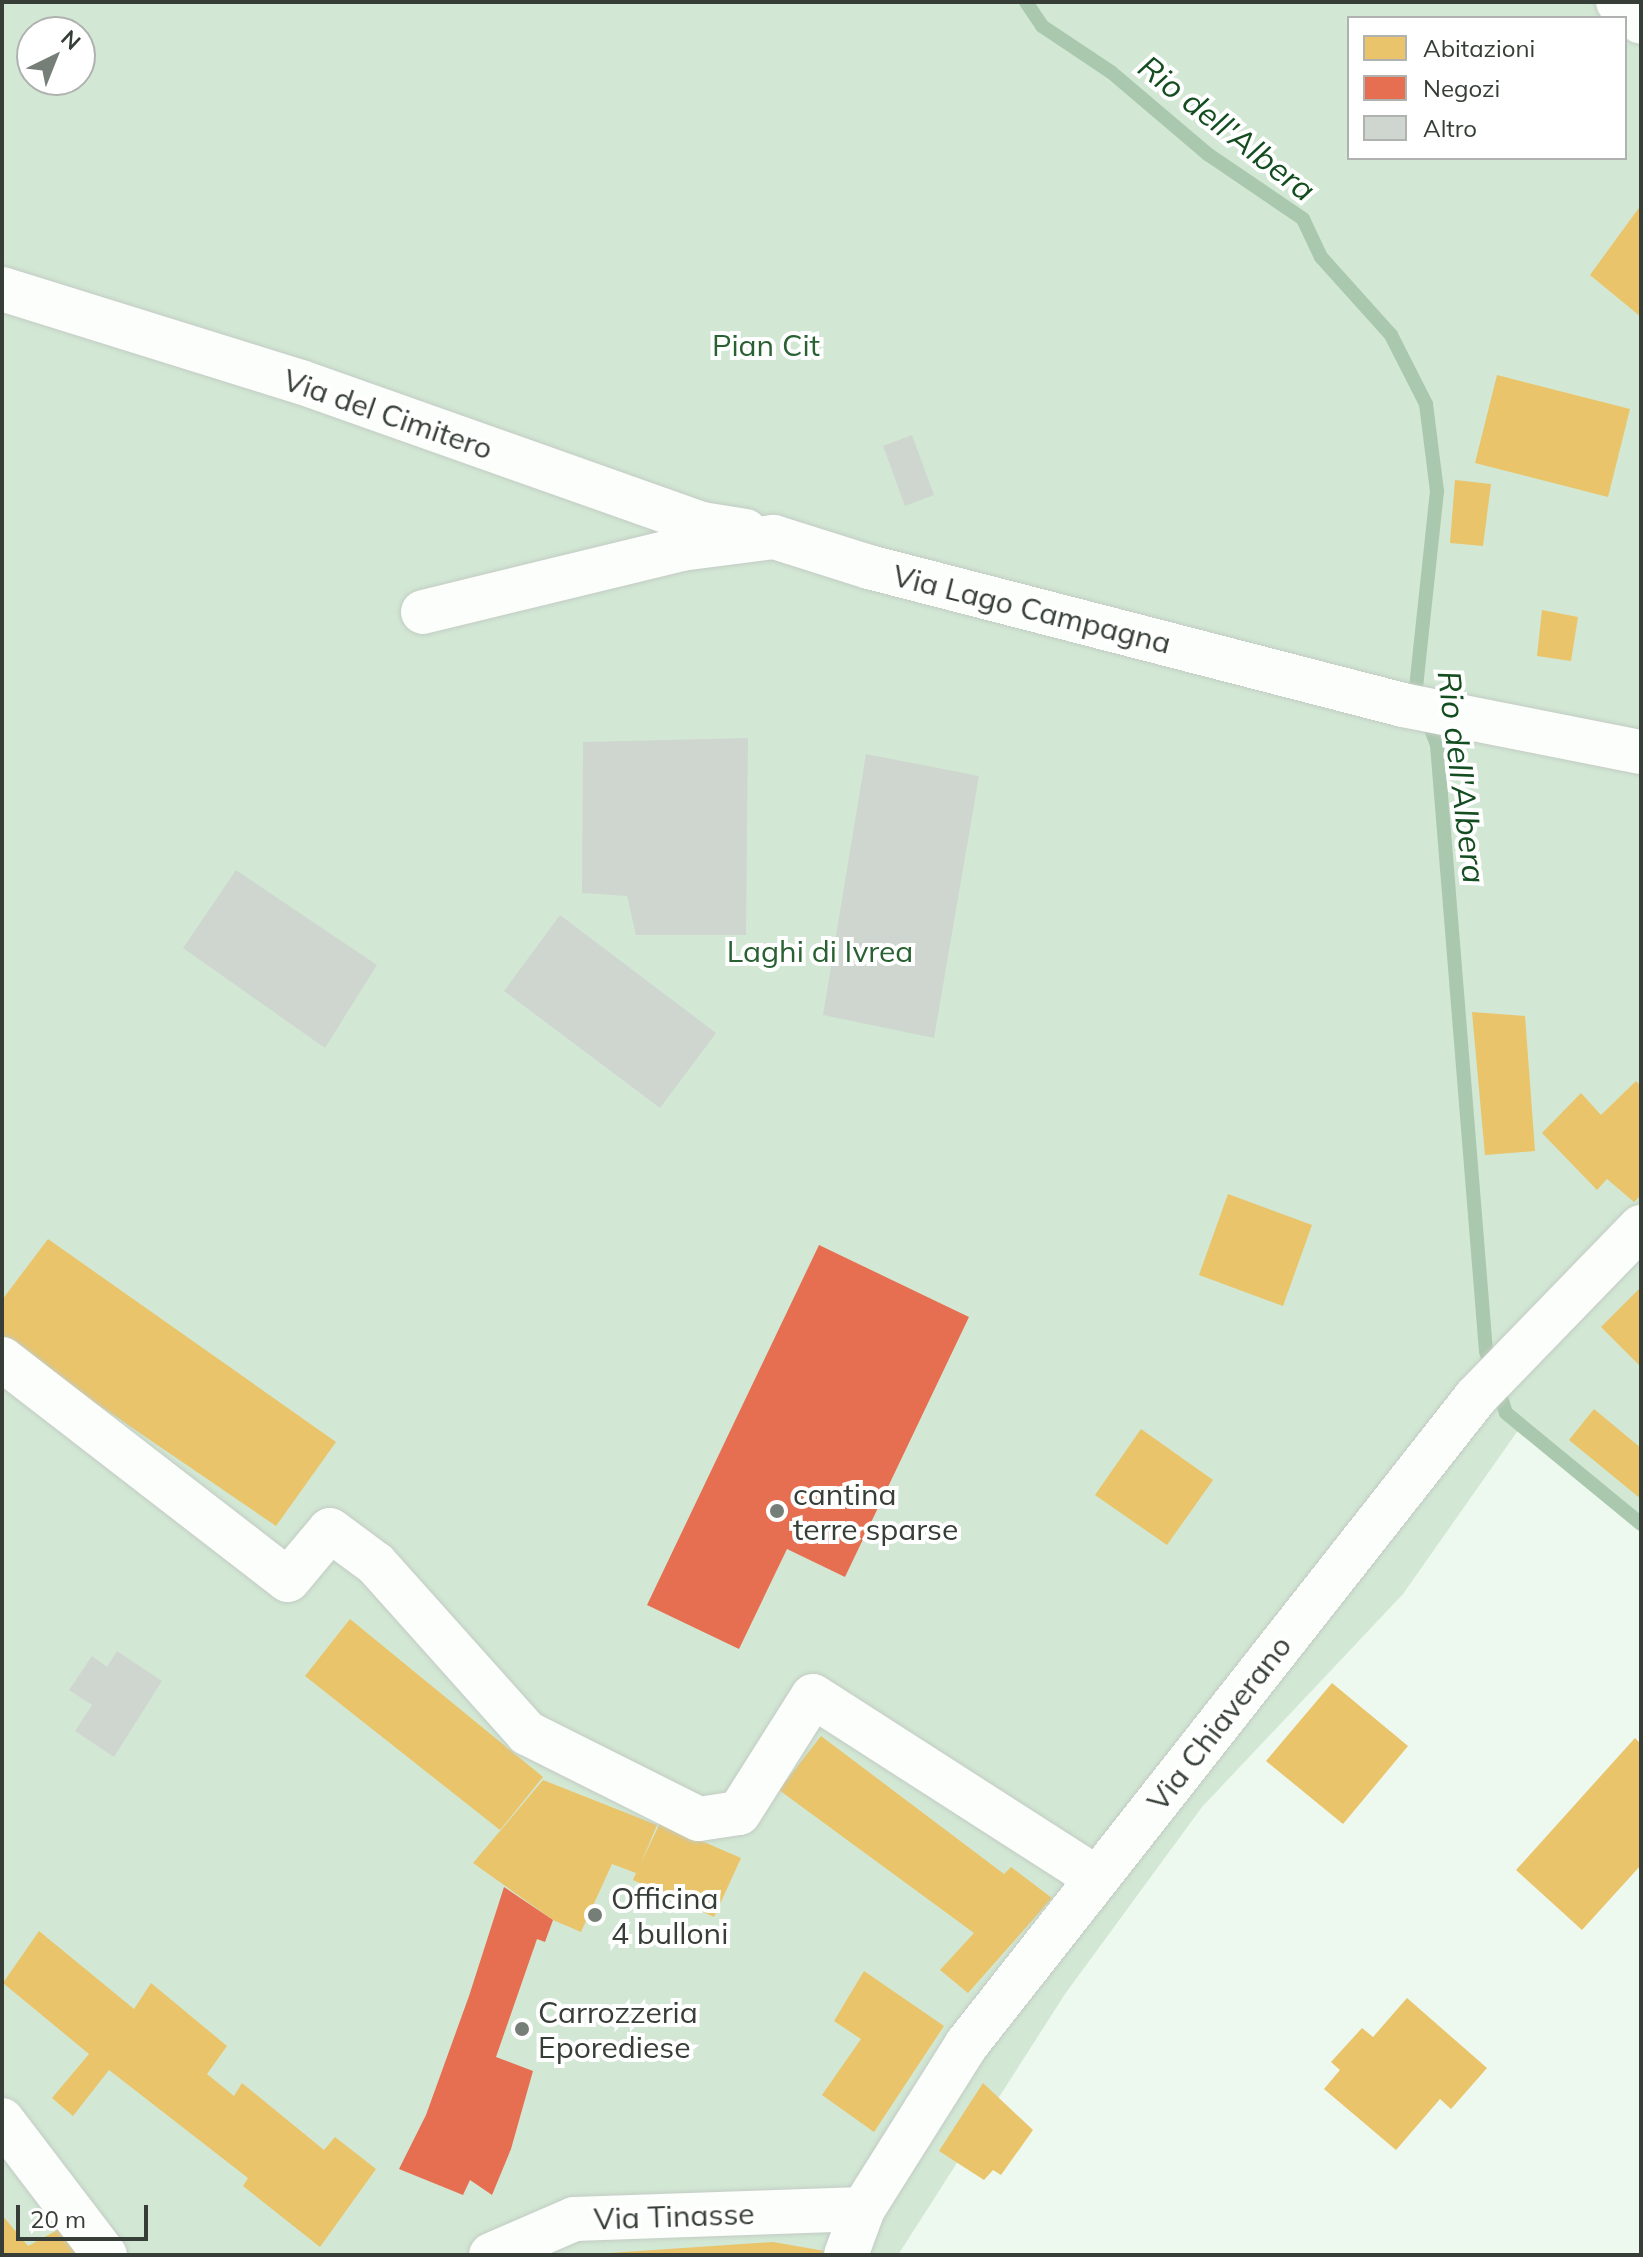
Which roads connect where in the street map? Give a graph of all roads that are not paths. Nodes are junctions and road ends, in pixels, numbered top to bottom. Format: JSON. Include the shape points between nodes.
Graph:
{"nodes":[{"id":1,"x":1618,"y":2,"type":"edge"},
{"id":2,"x":1641,"y":22,"type":"edge"},
{"id":3,"x":2,"y":289,"type":"edge"},
{"id":4,"x":774,"y":537,"type":"junction"},
{"id":5,"x":423,"y":612,"type":"dead end"},
{"id":6,"x":1641,"y":752,"type":"edge"},
{"id":7,"x":1641,"y":1227,"type":"edge"},
{"id":8,"x":2,"y":1359,"type":"edge"},
{"id":9,"x":1097,"y":1878,"type":"junction"},
{"id":10,"x":2,"y":2120,"type":"edge"},
{"id":11,"x":863,"y":2209,"type":"junction"},
{"id":12,"x":105,"y":2255,"type":"edge"},
{"id":13,"x":491,"y":2255,"type":"edge"},
{"id":14,"x":846,"y":2255,"type":"edge"}],
"edges":[{"from":1,"to":2,"type":"street"},
{"from":3,"to":4,"type":"street","name":"Via del Cimitero","via":[[301,382],[702,524]]},
{"from":4,"to":5,"type":"street","name":"Via Lago Campagna","via":[[681,549]]},
{"from":4,"to":6,"type":"street","name":"Via Lago Campagna","via":[[869,567],[1403,705]]},
{"from":7,"to":9,"type":"street","name":"Via Chiaverano","via":[[1476,1397]]},
{"from":8,"to":9,"type":"street","via":[[288,1580],[330,1530],[376,1564],[527,1733],[699,1819],[739,1813],[813,1696]]},
{"from":9,"to":11,"type":"street","name":"Via Chiaverano","via":[[967,2044]]},
{"from":10,"to":12,"type":"street"},
{"from":11,"to":13,"type":"street","name":"Via Tinasse","via":[[574,2219]]},
{"from":11,"to":14,"type":"street","name":"Via Chiaverano"}]}
